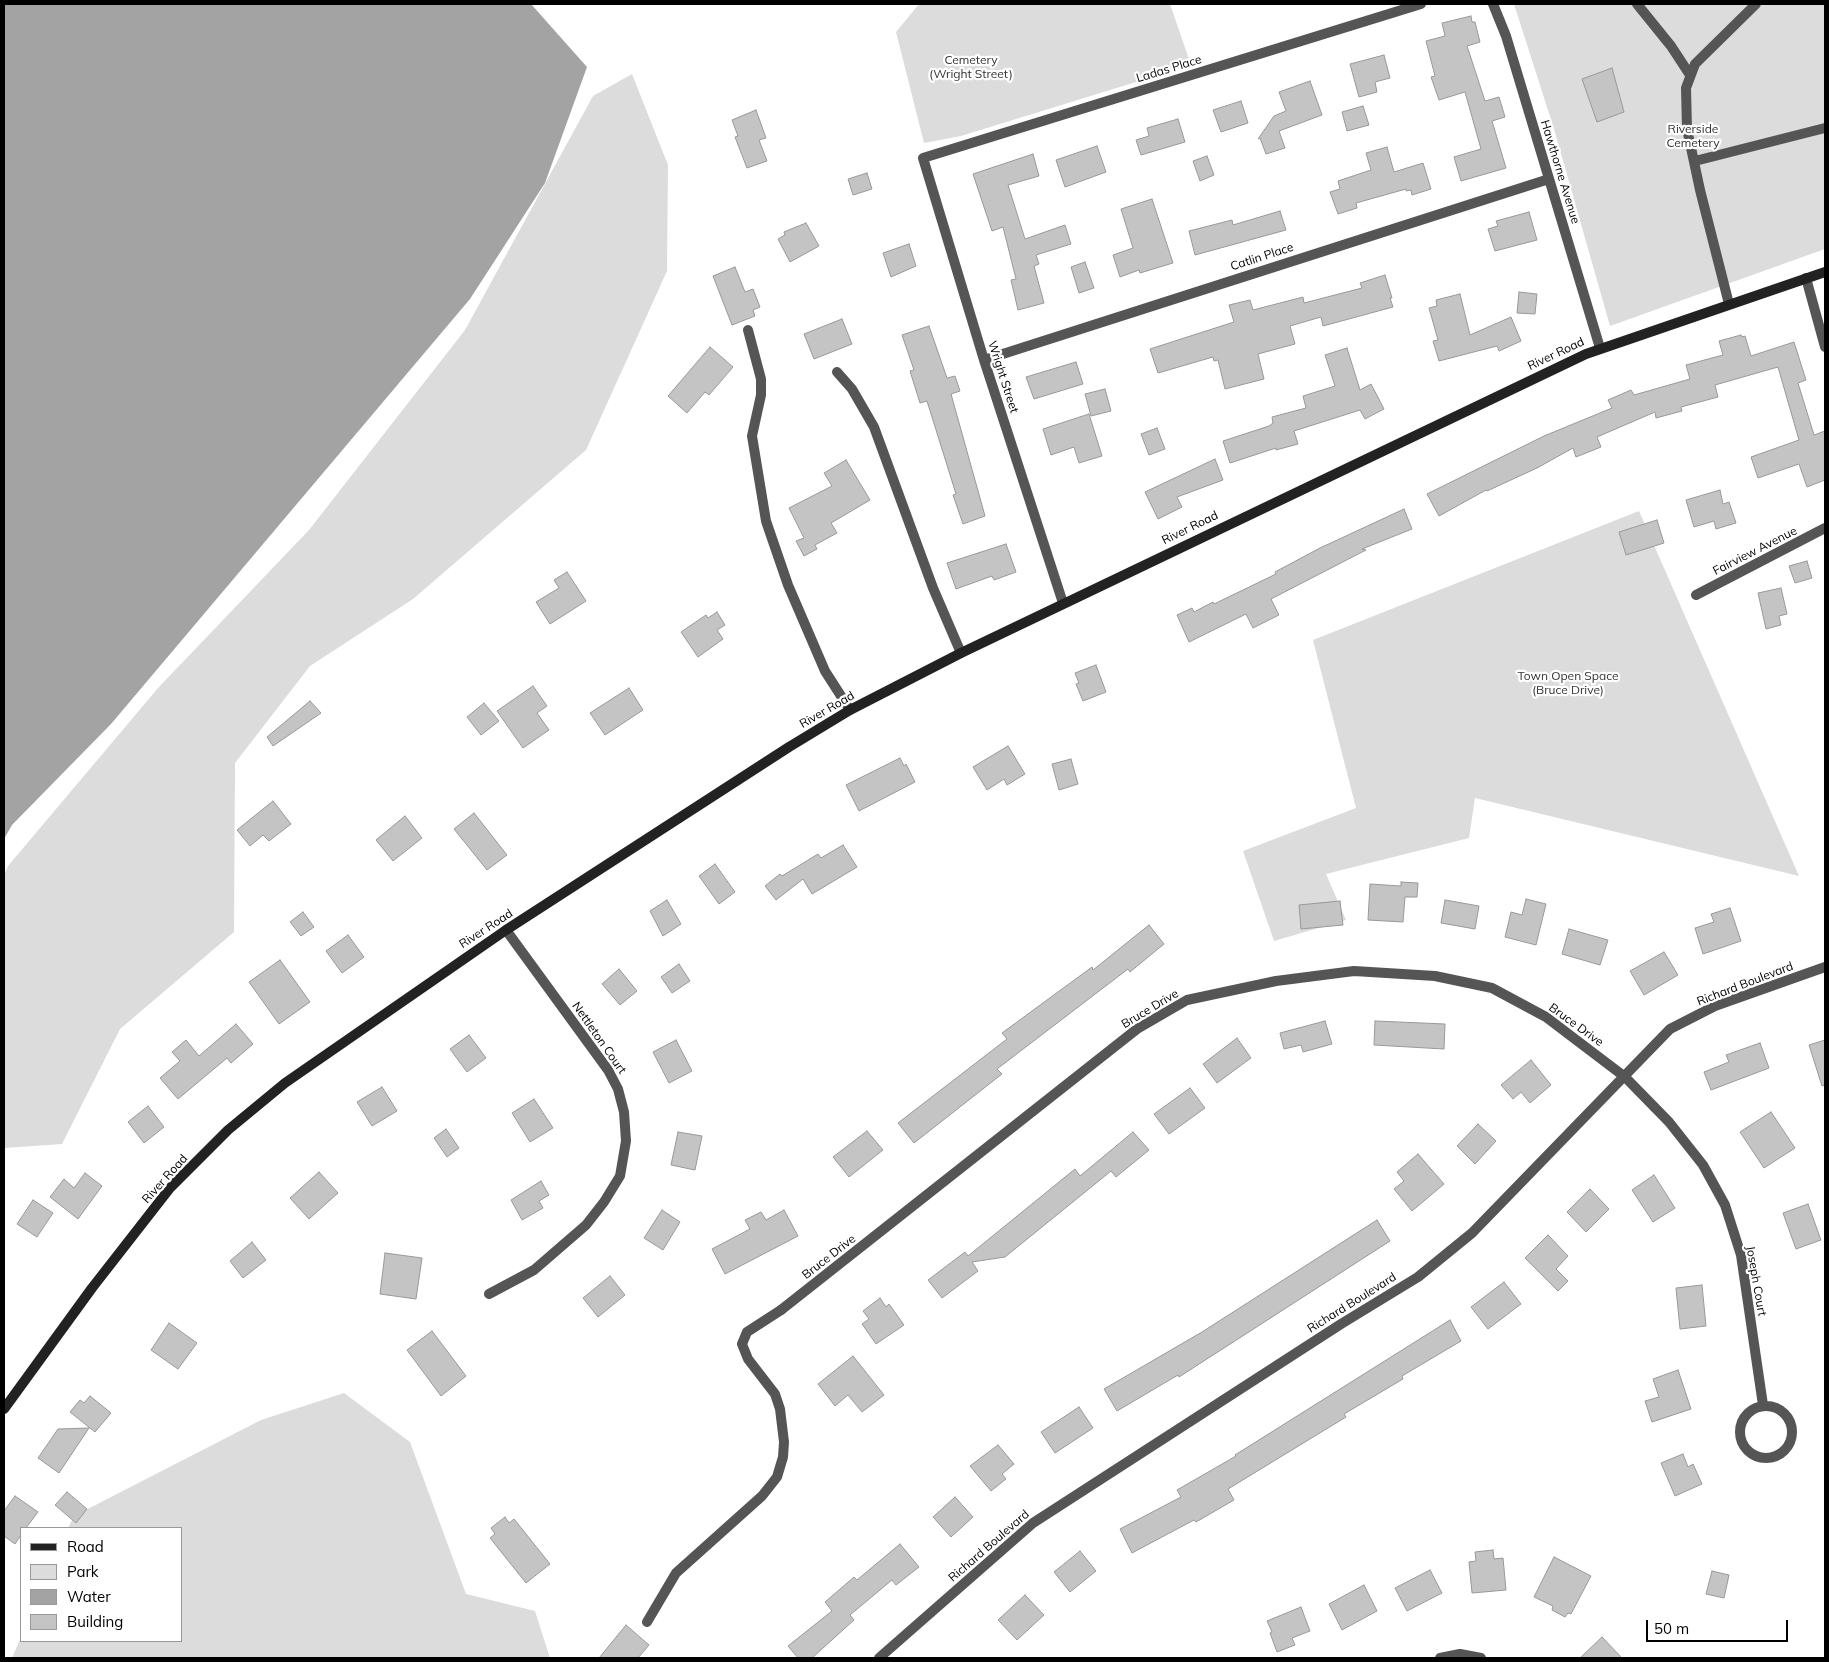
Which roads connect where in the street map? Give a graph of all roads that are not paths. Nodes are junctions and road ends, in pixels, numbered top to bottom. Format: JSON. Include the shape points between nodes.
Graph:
{"nodes":[{"id":1,"x":1421,"y":4,"type":"edge"},
{"id":2,"x":1493,"y":4,"type":"edge"},
{"id":3,"x":1637,"y":4,"type":"edge"},
{"id":4,"x":1756,"y":4,"type":"edge"},
{"id":5,"x":1690,"y":75,"type":"junction"},
{"id":6,"x":1825,"y":128,"type":"edge"},
{"id":7,"x":923,"y":158,"type":"joint"},
{"id":8,"x":1695,"y":161,"type":"junction"},
{"id":9,"x":1549,"y":179,"type":"junction"},
{"id":10,"x":1825,"y":272,"type":"edge"},
{"id":11,"x":1806,"y":278,"type":"junction"},
{"id":12,"x":1729,"y":304,"type":"junction"},
{"id":13,"x":748,"y":330,"type":"dead end"},
{"id":14,"x":1825,"y":347,"type":"edge"},
{"id":15,"x":1600,"y":348,"type":"junction"},
{"id":16,"x":984,"y":360,"type":"junction"},
{"id":17,"x":837,"y":372,"type":"dead end"},
{"id":18,"x":1825,"y":528,"type":"edge"},
{"id":19,"x":1696,"y":595,"type":"dead end"},
{"id":20,"x":1063,"y":603,"type":"junction"},
{"id":21,"x":961,"y":653,"type":"junction"},
{"id":22,"x":850,"y":710,"type":"junction"},
{"id":23,"x":506,"y":930,"type":"junction"},
{"id":24,"x":1825,"y":967,"type":"edge"},
{"id":25,"x":1625,"y":1078,"type":"junction"},
{"id":26,"x":489,"y":1294,"type":"dead end"},
{"id":27,"x":1763,"y":1405,"type":"junction"},
{"id":28,"x":4,"y":1409,"type":"edge"},
{"id":29,"x":647,"y":1622,"type":"dead end"},
{"id":30,"x":879,"y":1658,"type":"edge"},
{"id":31,"x":1440,"y":1658,"type":"edge"},
{"id":32,"x":1481,"y":1658,"type":"edge"}],
"edges":[{"from":1,"to":7,"type":"street","name":"Ladas Place"},
{"from":2,"to":9,"type":"street","name":"Hawthorne Avenue","via":[[1506,36]]},
{"from":3,"to":5,"type":"street"},
{"from":4,"to":5,"type":"street","via":[[1704,54]]},
{"from":5,"to":8,"type":"street","via":[[1686,109]]},
{"from":6,"to":8,"type":"street"},
{"from":7,"to":16,"type":"street","name":"Wright Street"},
{"from":8,"to":12,"type":"street"},
{"from":9,"to":15,"type":"street","name":"Hawthorne Avenue"},
{"from":9,"to":16,"type":"street","name":"Catlin Place"},
{"from":10,"to":11,"type":"main road","name":"River Road"},
{"from":11,"to":12,"type":"main road","name":"River Road"},
{"from":11,"to":14,"type":"street"},
{"from":12,"to":15,"type":"main road","name":"River Road"},
{"from":13,"to":22,"type":"street","via":[[761,379],[752,436],[766,521],[788,585],[825,671]]},
{"from":15,"to":20,"type":"main road","name":"River Road"},
{"from":16,"to":20,"type":"street","name":"Wright Street"},
{"from":17,"to":21,"type":"street","via":[[852,389],[874,427],[933,588]]},
{"from":18,"to":19,"type":"street","name":"Fairview Avenue"},
{"from":20,"to":21,"type":"main road","name":"River Road"},
{"from":21,"to":22,"type":"main road","name":"River Road"},
{"from":22,"to":23,"type":"main road","name":"River Road"},
{"from":23,"to":26,"type":"street","name":"Nettleton Court","via":[[608,1070],[618,1089],[624,1112],[626,1141],[620,1176],[586,1225],[534,1270]]},
{"from":23,"to":28,"type":"main road","name":"River Road","via":[[285,1083],[228,1130],[170,1188]]},
{"from":24,"to":25,"type":"street","name":"Richard Boulevard","via":[[1715,1006],[1670,1029]]},
{"from":25,"to":27,"type":"street","name":"Joseph Court","via":[[1669,1122],[1703,1165],[1725,1205],[1741,1255]]},
{"from":25,"to":29,"type":"street","name":"Bruce Drive","via":[[1538,1013],[1492,988],[1434,976],[1354,971],[1276,981],[1187,1000],[1137,1029],[781,1310],[747,1332],[742,1344],[748,1359],[775,1394],[780,1409],[784,1442],[777,1477],[762,1496],[676,1574]]},
{"from":25,"to":30,"type":"street","name":"Richard Boulevard","via":[[1472,1233],[1418,1277],[1033,1523]]},
{"from":27,"to":27,"type":"street","via":[[1749,1411],[1743,1418],[1740,1438],[1752,1454],[1771,1457],[1788,1446],[1792,1427],[1782,1411]]},
{"from":31,"to":32,"type":"street","via":[[1460,1654]]}]}
